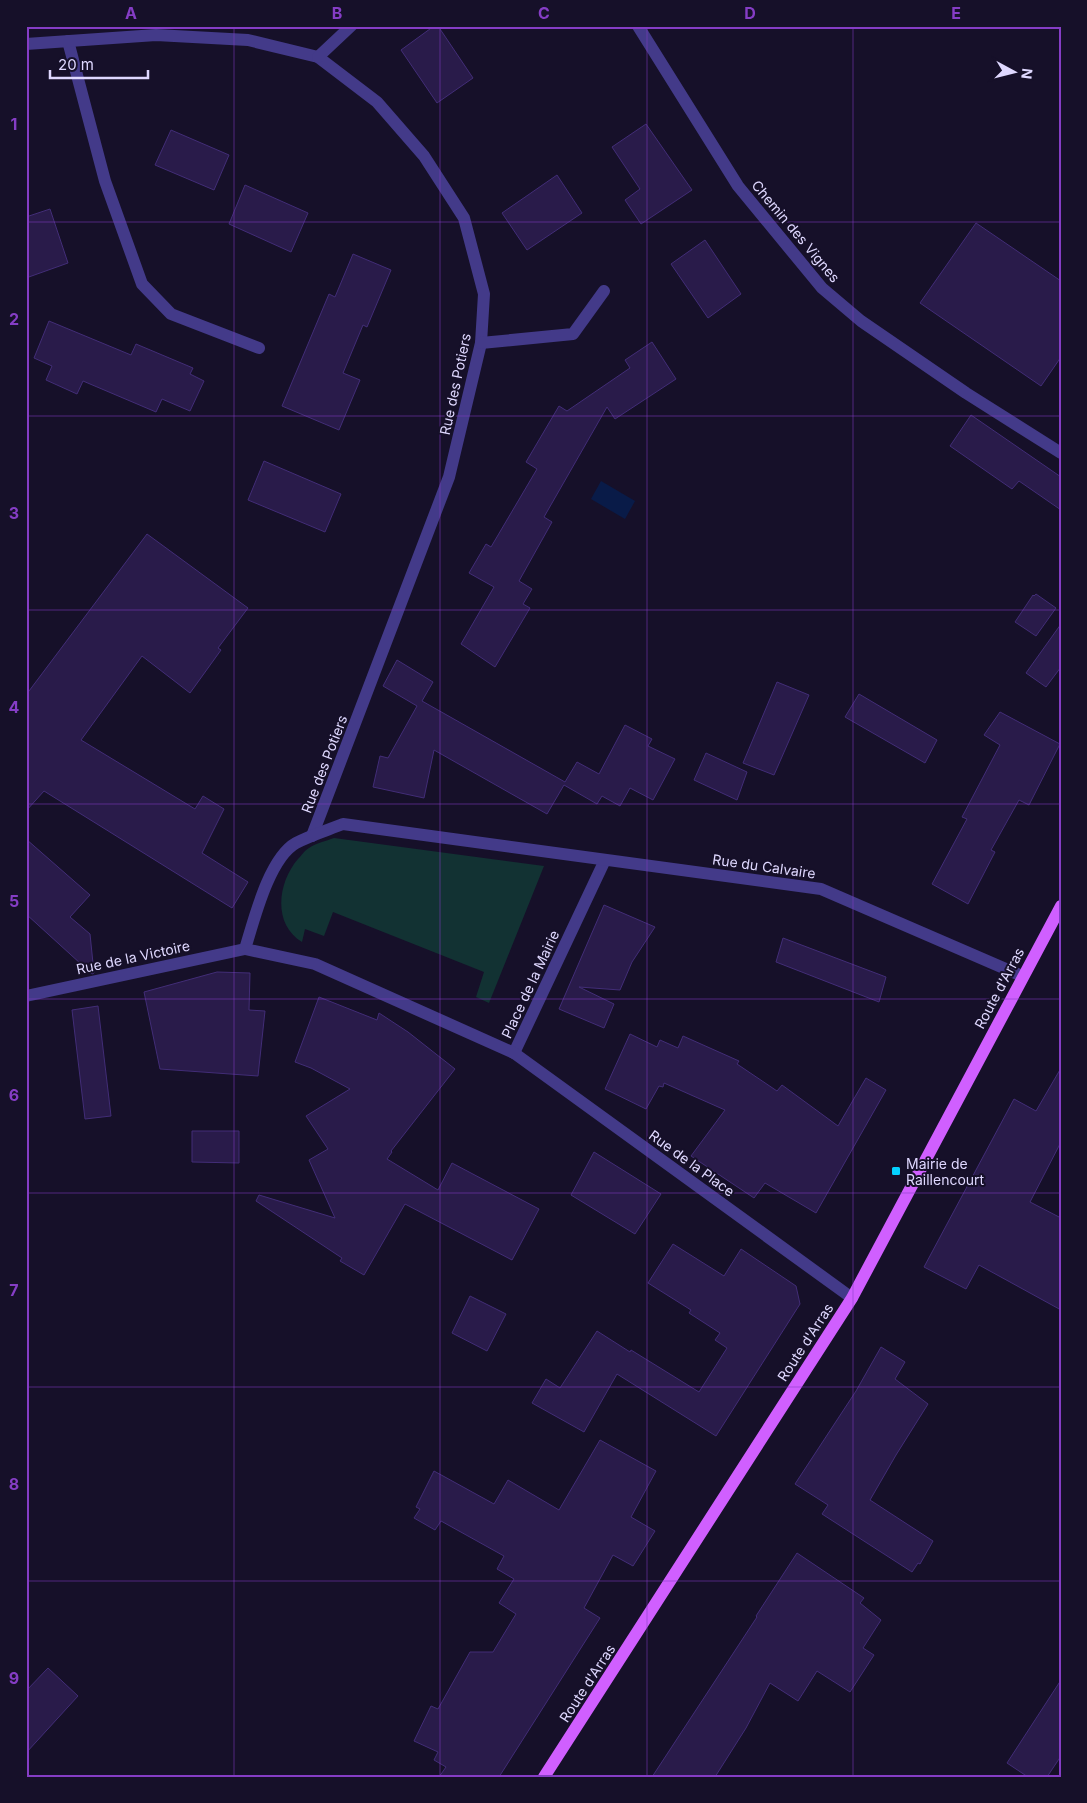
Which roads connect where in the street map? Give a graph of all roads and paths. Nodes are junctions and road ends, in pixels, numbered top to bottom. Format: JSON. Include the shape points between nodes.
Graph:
{"nodes":[{"id":1,"x":351,"y":26,"type":"edge"},
{"id":2,"x":638,"y":26,"type":"edge"},
{"id":3,"x":68,"y":41,"type":"junction"},
{"id":4,"x":26,"y":44,"type":"edge"},
{"id":5,"x":318,"y":57,"type":"junction"},
{"id":6,"x":604,"y":291,"type":"dead end"},
{"id":7,"x":481,"y":343,"type":"junction"},
{"id":8,"x":259,"y":348,"type":"dead end"},
{"id":9,"x":1061,"y":454,"type":"edge"},
{"id":10,"x":312,"y":836,"type":"junction"},
{"id":11,"x":604,"y":860,"type":"junction"},
{"id":12,"x":1061,"y":906,"type":"edge"},
{"id":13,"x":245,"y":949,"type":"junction"},
{"id":14,"x":1022,"y":976,"type":"junction"},
{"id":15,"x":26,"y":996,"type":"edge"},
{"id":16,"x":514,"y":1053,"type":"junction"},
{"id":17,"x":852,"y":1298,"type":"junction"},
{"id":18,"x":544,"y":1777,"type":"edge"}],
"edges":[{"from":1,"to":5,"type":"street"},
{"from":2,"to":9,"type":"street","name":"Chemin des Vignes","via":[[738,186],[822,288],[861,321]]},
{"from":3,"to":4,"type":"street","name":"Rue des Potiers"},
{"from":3,"to":5,"type":"street","name":"Rue des Potiers","via":[[156,35],[248,40]]},
{"from":3,"to":8,"type":"street","via":[[106,181],[142,284],[171,314]]},
{"from":5,"to":7,"type":"street","name":"Rue des Potiers","via":[[376,102],[424,156],[464,218],[484,294]]},
{"from":6,"to":7,"type":"street","via":[[573,334]]},
{"from":7,"to":10,"type":"street","name":"Rue des Potiers","via":[[449,477]]},
{"from":10,"to":11,"type":"street","via":[[343,824]]},
{"from":10,"to":13,"type":"street","via":[[295,844],[277,862]]},
{"from":11,"to":14,"type":"street","name":"Rue du Calvaire","via":[[821,889]]},
{"from":11,"to":16,"type":"street","name":"Place de la Mairie"},
{"from":12,"to":14,"type":"main road","name":"Route d'Arras"},
{"from":13,"to":15,"type":"street","name":"Rue de la Victoire"},
{"from":13,"to":16,"type":"street","name":"Place de la Mairie","via":[[315,964]]},
{"from":14,"to":17,"type":"main road","name":"Route d'Arras"},
{"from":16,"to":17,"type":"street","name":"Rue de la Place"},
{"from":17,"to":18,"type":"main road","name":"Route d'Arras"}]}
